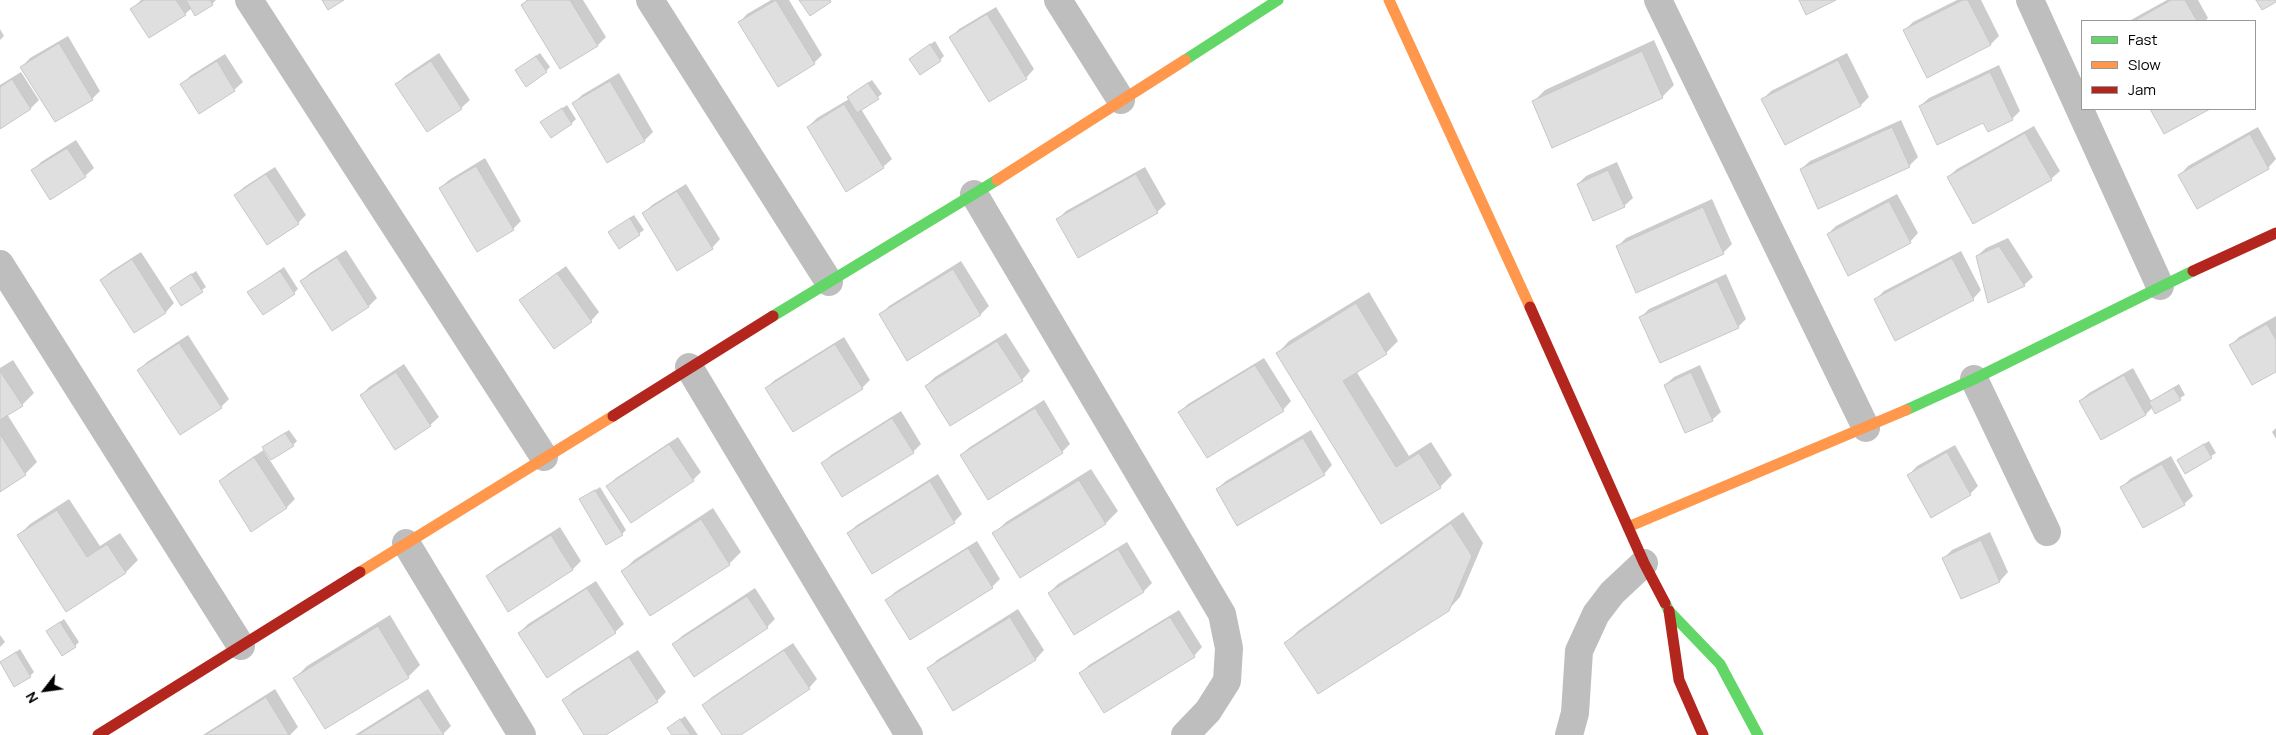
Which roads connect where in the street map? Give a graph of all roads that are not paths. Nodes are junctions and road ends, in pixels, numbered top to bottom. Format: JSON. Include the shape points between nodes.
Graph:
{"nodes":[{"id":1,"x":250,"y":0,"type":"edge"},
{"id":2,"x":650,"y":0,"type":"edge"},
{"id":3,"x":1058,"y":0,"type":"edge"},
{"id":4,"x":1278,"y":0,"type":"edge"},
{"id":5,"x":1389,"y":0,"type":"edge"},
{"id":6,"x":1658,"y":0,"type":"edge"},
{"id":7,"x":2030,"y":0,"type":"edge"},
{"id":8,"x":1120,"y":100,"type":"junction"},
{"id":9,"x":974,"y":194,"type":"junction"},
{"id":10,"x":2276,"y":233,"type":"edge"},
{"id":11,"x":0,"y":264,"type":"edge"},
{"id":12,"x":829,"y":282,"type":"junction"},
{"id":13,"x":2160,"y":286,"type":"junction"},
{"id":14,"x":689,"y":367,"type":"junction"},
{"id":15,"x":1974,"y":379,"type":"junction"},
{"id":16,"x":1866,"y":428,"type":"junction"},
{"id":17,"x":544,"y":457,"type":"junction"},
{"id":18,"x":1628,"y":528,"type":"junction"},
{"id":19,"x":2047,"y":532,"type":"dead end"},
{"id":20,"x":406,"y":543,"type":"junction"},
{"id":21,"x":1644,"y":563,"type":"junction"},
{"id":22,"x":1669,"y":611,"type":"junction"},
{"id":23,"x":240,"y":646,"type":"junction"},
{"id":24,"x":114,"y":731,"type":"edge"},
{"id":25,"x":522,"y":735,"type":"edge"},
{"id":26,"x":909,"y":735,"type":"edge"},
{"id":27,"x":1185,"y":735,"type":"edge"},
{"id":28,"x":1569,"y":735,"type":"edge"},
{"id":29,"x":1703,"y":735,"type":"edge"},
{"id":30,"x":1758,"y":735,"type":"edge"}],
"edges":[{"from":1,"to":17,"type":"street"},
{"from":2,"to":12,"type":"street"},
{"from":3,"to":8,"type":"street"},
{"from":4,"to":8,"type":"street"},
{"from":5,"to":18,"type":"street"},
{"from":6,"to":16,"type":"street"},
{"from":7,"to":13,"type":"street"},
{"from":8,"to":9,"type":"street"},
{"from":9,"to":12,"type":"street"},
{"from":9,"to":27,"type":"street","via":[[1222,614],[1229,648],[1226,681],[1208,711]]},
{"from":10,"to":13,"type":"street"},
{"from":11,"to":23,"type":"street"},
{"from":12,"to":14,"type":"street"},
{"from":13,"to":15,"type":"street"},
{"from":14,"to":17,"type":"street"},
{"from":14,"to":26,"type":"street"},
{"from":15,"to":16,"type":"street"},
{"from":15,"to":19,"type":"street"},
{"from":16,"to":18,"type":"street"},
{"from":17,"to":20,"type":"street"},
{"from":18,"to":21,"type":"street"},
{"from":20,"to":23,"type":"street"},
{"from":20,"to":25,"type":"street"},
{"from":21,"to":22,"type":"street"},
{"from":21,"to":28,"type":"street","via":[[1612,593],[1596,614],[1579,651],[1575,713]]},
{"from":22,"to":29,"type":"street","via":[[1679,680]]},
{"from":22,"to":30,"type":"street","via":[[1720,664]]},
{"from":23,"to":24,"type":"street"}]}
